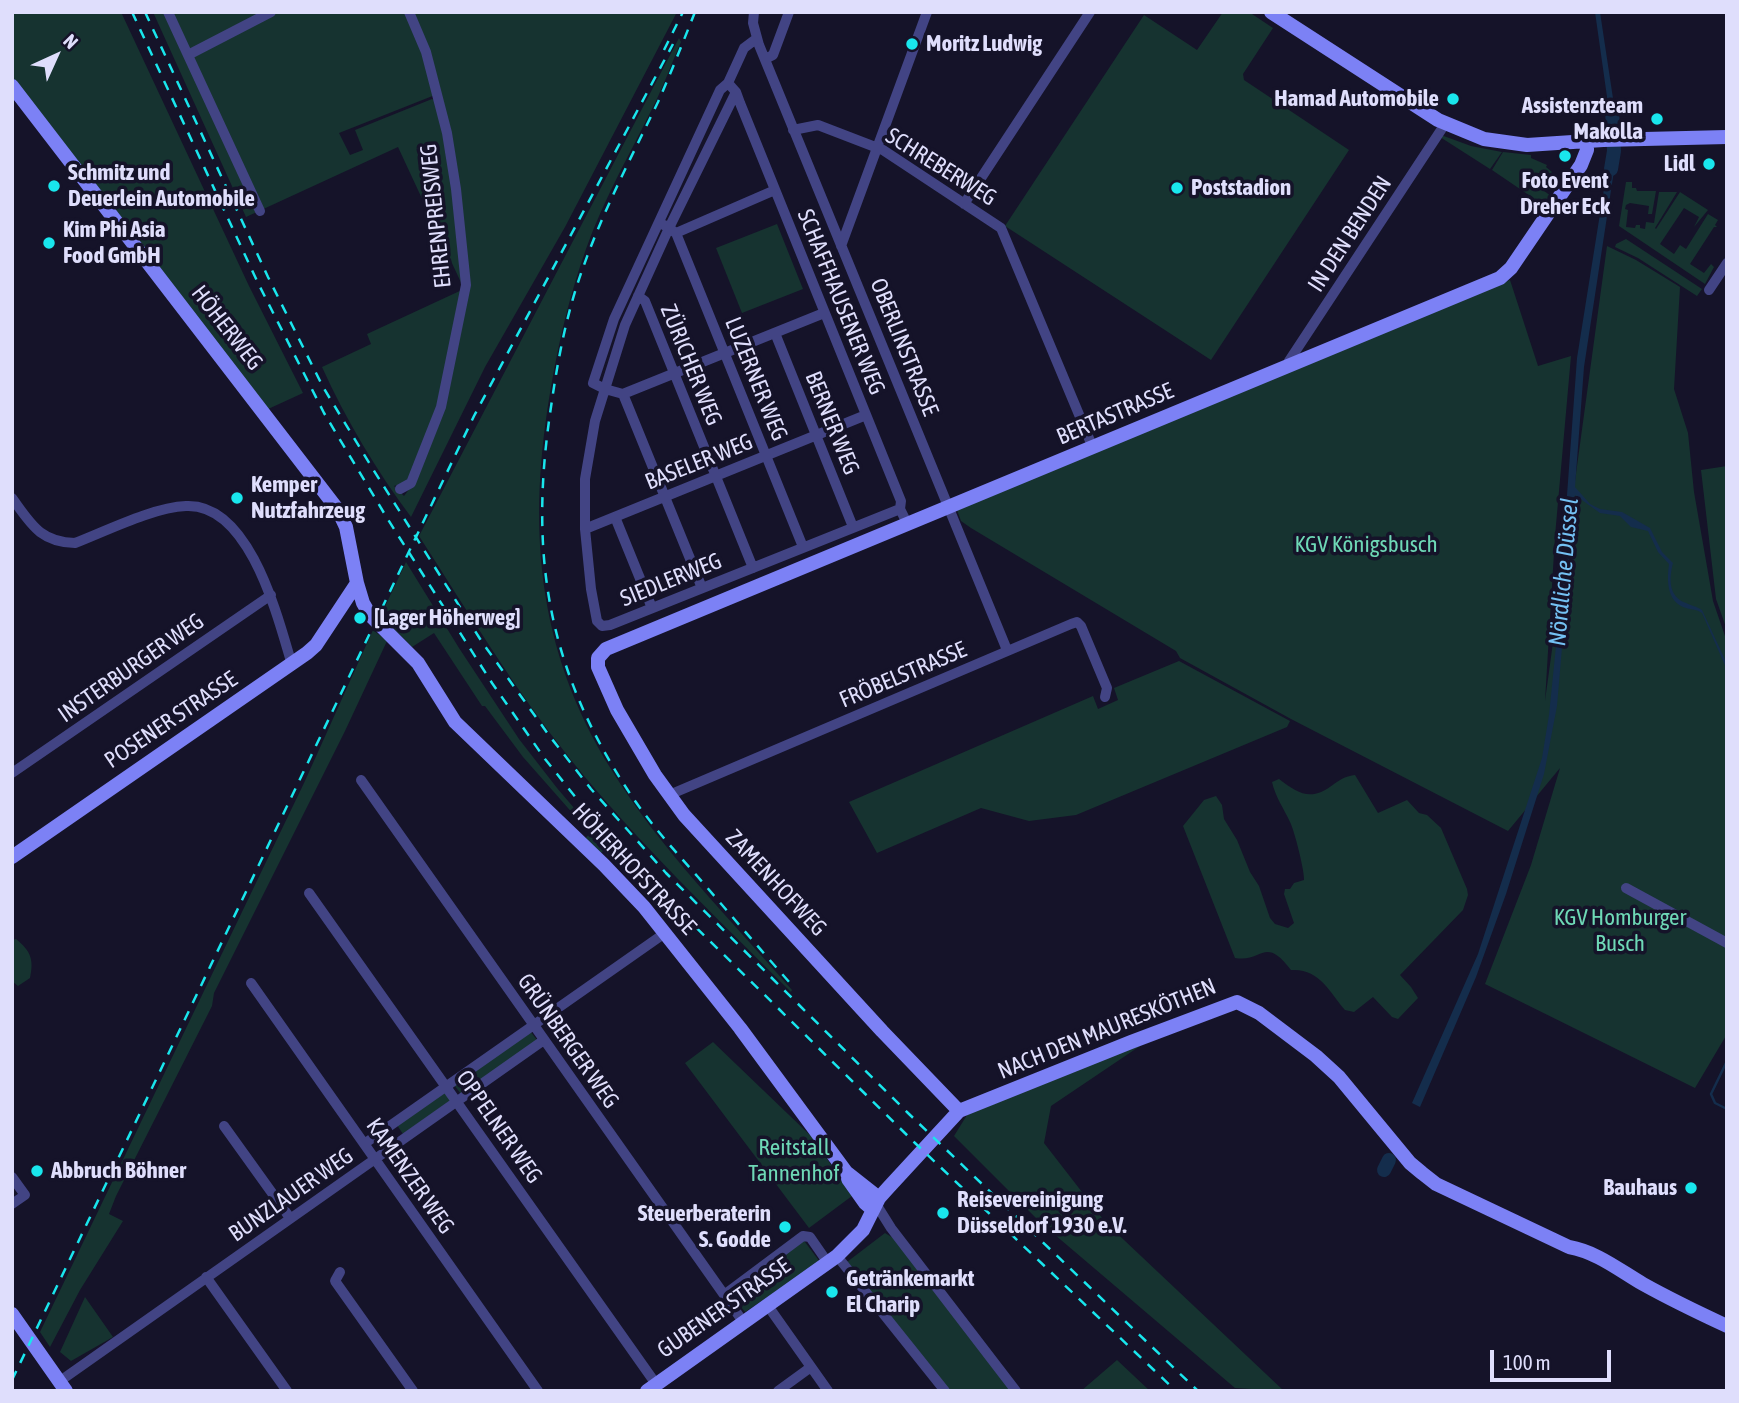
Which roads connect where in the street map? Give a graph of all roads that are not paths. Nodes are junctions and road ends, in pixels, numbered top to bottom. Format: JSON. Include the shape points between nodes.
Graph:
{"nodes":[{"id":1,"x":168,"y":12,"type":"edge"},
{"id":2,"x":271,"y":12,"type":"edge"},
{"id":3,"x":409,"y":12,"type":"edge"},
{"id":4,"x":754,"y":12,"type":"edge"},
{"id":5,"x":789,"y":12,"type":"edge"},
{"id":6,"x":927,"y":12,"type":"edge"},
{"id":7,"x":1090,"y":12,"type":"edge"},
{"id":8,"x":1276,"y":13,"type":"edge"},
{"id":9,"x":757,"y":39,"type":"junction"},
{"id":10,"x":188,"y":55,"type":"junction"},
{"id":11,"x":765,"y":59,"type":"junction"},
{"id":12,"x":728,"y":83,"type":"junction"},
{"id":13,"x":12,"y":86,"type":"edge"},
{"id":14,"x":736,"y":92,"type":"junction"},
{"id":15,"x":1445,"y":124,"type":"junction"},
{"id":16,"x":793,"y":130,"type":"junction"},
{"id":17,"x":1727,"y":136,"type":"edge"},
{"id":18,"x":1587,"y":141,"type":"junction"},
{"id":19,"x":877,"y":148,"type":"junction"},
{"id":20,"x":775,"y":190,"type":"junction"},
{"id":21,"x":964,"y":204,"type":"junction"},
{"id":22,"x":260,"y":211,"type":"dead end"},
{"id":23,"x":657,"y":222,"type":"junction"},
{"id":24,"x":673,"y":230,"type":"junction"},
{"id":25,"x":841,"y":246,"type":"junction"},
{"id":26,"x":1727,"y":263,"type":"edge"},
{"id":27,"x":1709,"y":290,"type":"dead end"},
{"id":28,"x":638,"y":296,"type":"junction"},
{"id":29,"x":824,"y":313,"type":"junction"},
{"id":30,"x":775,"y":333,"type":"junction"},
{"id":31,"x":724,"y":353,"type":"junction"},
{"id":32,"x":1289,"y":366,"type":"junction"},
{"id":33,"x":674,"y":373,"type":"junction"},
{"id":34,"x":605,"y":389,"type":"junction"},
{"id":35,"x":623,"y":394,"type":"junction"},
{"id":36,"x":866,"y":415,"type":"junction"},
{"id":37,"x":816,"y":436,"type":"junction"},
{"id":38,"x":1093,"y":448,"type":"junction"},
{"id":39,"x":766,"y":456,"type":"junction"},
{"id":40,"x":716,"y":476,"type":"junction"},
{"id":41,"x":400,"y":489,"type":"dead end"},
{"id":42,"x":665,"y":497,"type":"junction"},
{"id":43,"x":12,"y":498,"type":"edge"},
{"id":44,"x":949,"y":508,"type":"junction"},
{"id":45,"x":900,"y":509,"type":"junction"},
{"id":46,"x":615,"y":517,"type":"junction"},
{"id":47,"x":908,"y":525,"type":"junction"},
{"id":48,"x":853,"y":527,"type":"junction"},
{"id":49,"x":585,"y":529,"type":"junction"},
{"id":50,"x":803,"y":547,"type":"junction"},
{"id":51,"x":753,"y":568,"type":"junction"},
{"id":52,"x":357,"y":583,"type":"junction"},
{"id":53,"x":702,"y":588,"type":"junction"},
{"id":54,"x":271,"y":594,"type":"junction"},
{"id":55,"x":652,"y":608,"type":"junction"},
{"id":56,"x":342,"y":609,"type":"junction"},
{"id":57,"x":369,"y":613,"type":"junction"},
{"id":58,"x":1007,"y":650,"type":"junction"},
{"id":59,"x":598,"y":658,"type":"joint"},
{"id":60,"x":292,"y":665,"type":"junction"},
{"id":61,"x":1105,"y":697,"type":"dead end"},
{"id":62,"x":12,"y":773,"type":"edge"},
{"id":63,"x":361,"y":780,"type":"dead end"},
{"id":64,"x":669,"y":795,"type":"junction"},
{"id":65,"x":12,"y":856,"type":"edge"},
{"id":66,"x":1626,"y":888,"type":"dead end"},
{"id":67,"x":309,"y":893,"type":"dead end"},
{"id":68,"x":665,"y":933,"type":"junction"},
{"id":69,"x":1727,"y":943,"type":"edge"},
{"id":70,"x":251,"y":983,"type":"dead end"},
{"id":71,"x":533,"y":1025,"type":"junction"},
{"id":72,"x":544,"y":1040,"type":"junction"},
{"id":73,"x":446,"y":1086,"type":"junction"},
{"id":74,"x":457,"y":1101,"type":"junction"},
{"id":75,"x":960,"y":1111,"type":"junction"},
{"id":76,"x":225,"y":1126,"type":"dead end"},
{"id":77,"x":364,"y":1143,"type":"junction"},
{"id":78,"x":375,"y":1159,"type":"junction"},
{"id":79,"x":12,"y":1177,"type":"edge"},
{"id":80,"x":12,"y":1204,"type":"edge"},
{"id":81,"x":876,"y":1204,"type":"junction"},
{"id":82,"x":290,"y":1218,"type":"junction"},
{"id":83,"x":833,"y":1259,"type":"junction"},
{"id":84,"x":340,"y":1272,"type":"dead end"},
{"id":85,"x":206,"y":1277,"type":"junction"},
{"id":86,"x":724,"y":1295,"type":"junction"},
{"id":87,"x":768,"y":1306,"type":"junction"},
{"id":88,"x":12,"y":1314,"type":"edge"},
{"id":89,"x":744,"y":1323,"type":"junction"},
{"id":90,"x":1727,"y":1326,"type":"edge"},
{"id":91,"x":811,"y":1367,"type":"junction"},
{"id":92,"x":63,"y":1386,"type":"edge"},
{"id":93,"x":651,"y":1388,"type":"edge"},
{"id":94,"x":287,"y":1391,"type":"edge"},
{"id":95,"x":413,"y":1391,"type":"edge"},
{"id":96,"x":538,"y":1391,"type":"edge"},
{"id":97,"x":778,"y":1391,"type":"edge"},
{"id":98,"x":828,"y":1391,"type":"edge"},
{"id":99,"x":945,"y":1391,"type":"edge"},
{"id":100,"x":1016,"y":1391,"type":"edge"}],
"edges":[{"from":1,"to":10,"type":"street"},
{"from":2,"to":10,"type":"street"},
{"from":3,"to":41,"type":"street","name":"EHRENPREISWEG","via":[[447,133],[466,285],[441,407],[411,483]]},
{"from":4,"to":9,"type":"street"},
{"from":5,"to":11,"type":"street","via":[[773,55]]},
{"from":6,"to":19,"type":"street"},
{"from":7,"to":21,"type":"street"},
{"from":8,"to":15,"type":"street"},
{"from":9,"to":11,"type":"street","name":"OBERLINSTRASSE"},
{"from":9,"to":12,"type":"street","name":"SIEDLERWEG","via":[[744,48]]},
{"from":10,"to":22,"type":"street"},
{"from":11,"to":16,"type":"street","name":"OBERLINSTRASSE"},
{"from":12,"to":14,"type":"street"},
{"from":12,"to":23,"type":"street","name":"SIEDLERWEG","via":[[720,90]]},
{"from":13,"to":52,"type":"street","name":"HÖHERWEG","via":[[338,510]]},
{"from":14,"to":20,"type":"street","name":"SCHAFFHAUSENER WEG"},
{"from":14,"to":24,"type":"street","name":"SIEDLERWEG"},
{"from":15,"to":18,"type":"street","via":[[1513,145]]},
{"from":15,"to":32,"type":"street","name":"IN DEN BENDEN"},
{"from":16,"to":19,"type":"street","name":"SCHREBERWEG","via":[[818,125]]},
{"from":16,"to":25,"type":"street","name":"OBERLINSTRASSE"},
{"from":17,"to":18,"type":"street"},
{"from":18,"to":32,"type":"street","name":"BERTASTRASSE","via":[[1581,165],[1500,278]]},
{"from":19,"to":21,"type":"street","name":"SCHREBERWEG"},
{"from":19,"to":25,"type":"street"},
{"from":20,"to":24,"type":"street"},
{"from":20,"to":29,"type":"street","name":"SCHAFFHAUSENER WEG"},
{"from":21,"to":38,"type":"street","name":"SCHREBERWEG","via":[[1004,232]]},
{"from":23,"to":24,"type":"street"},
{"from":23,"to":34,"type":"street","name":"SIEDLERWEG","via":[[614,319],[593,383]]},
{"from":24,"to":28,"type":"street","name":"SIEDLERWEG"},
{"from":24,"to":31,"type":"street","name":"LUZERNER WEG"},
{"from":25,"to":44,"type":"street","name":"OBERLINSTRASSE"},
{"from":26,"to":27,"type":"street"},
{"from":28,"to":33,"type":"street","name":"ZÜRICHER WEG","via":[[645,301]]},
{"from":28,"to":34,"type":"street","name":"SIEDLERWEG"},
{"from":29,"to":30,"type":"street"},
{"from":29,"to":36,"type":"street","name":"SCHAFFHAUSENER WEG"},
{"from":30,"to":31,"type":"street"},
{"from":30,"to":37,"type":"street","name":"BERNER WEG"},
{"from":31,"to":33,"type":"street"},
{"from":31,"to":39,"type":"street","name":"LUZERNER WEG"},
{"from":32,"to":38,"type":"street","name":"BERTASTRASSE"},
{"from":33,"to":35,"type":"street"},
{"from":33,"to":40,"type":"street","name":"ZÜRICHER WEG"},
{"from":34,"to":35,"type":"street"},
{"from":34,"to":49,"type":"street","name":"SIEDLERWEG","via":[[589,448]]},
{"from":35,"to":42,"type":"street"},
{"from":36,"to":37,"type":"street","name":"BASELER WEG"},
{"from":36,"to":45,"type":"street","name":"SCHAFFHAUSENER WEG","via":[[901,500]]},
{"from":37,"to":39,"type":"street","name":"BASELER WEG"},
{"from":37,"to":48,"type":"street","name":"BERNER WEG"},
{"from":38,"to":44,"type":"street","name":"BERTASTRASSE"},
{"from":39,"to":40,"type":"street","name":"BASELER WEG"},
{"from":39,"to":50,"type":"street","name":"LUZERNER WEG"},
{"from":40,"to":42,"type":"street","name":"BASELER WEG"},
{"from":40,"to":51,"type":"street","name":"ZÜRICHER WEG"},
{"from":42,"to":46,"type":"street","name":"BASELER WEG"},
{"from":42,"to":53,"type":"street"},
{"from":43,"to":54,"type":"street","via":[[41,534],[69,543],[175,507],[211,511],[235,529]]},
{"from":44,"to":47,"type":"street","name":"BERTASTRASSE"},
{"from":44,"to":58,"type":"street","name":"OBERLINSTRASSE"},
{"from":45,"to":47,"type":"street","name":"SCHAFFHAUSENER WEG"},
{"from":45,"to":48,"type":"street","name":"SIEDLERWEG"},
{"from":46,"to":49,"type":"street","name":"BASELER WEG"},
{"from":46,"to":55,"type":"street"},
{"from":47,"to":59,"type":"street","name":"BERTASTRASSE","via":[[607,649]]},
{"from":48,"to":50,"type":"street","name":"SIEDLERWEG"},
{"from":49,"to":55,"type":"street","name":"SIEDLERWEG","via":[[599,625]]},
{"from":50,"to":51,"type":"street","name":"SIEDLERWEG"},
{"from":51,"to":53,"type":"street","name":"SIEDLERWEG"},
{"from":52,"to":56,"type":"street","name":"POSENER STRASSE"},
{"from":52,"to":57,"type":"street","name":"HÖHERWEG"},
{"from":53,"to":55,"type":"street","name":"SIEDLERWEG"},
{"from":54,"to":60,"type":"street"},
{"from":54,"to":62,"type":"street","name":"INSTERBURGER WEG"},
{"from":56,"to":57,"type":"street"},
{"from":56,"to":60,"type":"street","name":"POSENER STRASSE","via":[[316,645]]},
{"from":57,"to":68,"type":"street","name":"HÖHERHOFSTRASSE","via":[[418,663],[461,730],[619,880]]},
{"from":58,"to":61,"type":"street","name":"FRÖBELSTRASSE","via":[[1077,622],[1107,688]]},
{"from":58,"to":64,"type":"street","name":"FRÖBELSTRASSE"},
{"from":59,"to":64,"type":"street","name":"ZAMENHOFWEG","via":[[617,710]]},
{"from":60,"to":65,"type":"street","name":"POSENER STRASSE"},
{"from":63,"to":71,"type":"street","name":"GRÜNBERGER WEG"},
{"from":64,"to":75,"type":"street","name":"ZAMENHOFWEG","via":[[718,855]]},
{"from":66,"to":69,"type":"street"},
{"from":67,"to":73,"type":"street","name":"OPPELNER WEG"},
{"from":68,"to":71,"type":"street","name":"BUNZLAUER WEG"},
{"from":68,"to":81,"type":"street","name":"HÖHERHOFSTRASSE","via":[[846,1172],[864,1203]]},
{"from":70,"to":77,"type":"street","name":"KAMENZER WEG"},
{"from":71,"to":72,"type":"street","name":"GRÜNBERGER WEG"},
{"from":71,"to":73,"type":"street","name":"BUNZLAUER WEG"},
{"from":72,"to":74,"type":"street","name":"BUNZLAUER WEG"},
{"from":72,"to":86,"type":"street","name":"GRÜNBERGER WEG"},
{"from":73,"to":74,"type":"street","name":"OPPELNER WEG"},
{"from":73,"to":77,"type":"street","name":"BUNZLAUER WEG"},
{"from":74,"to":78,"type":"street","name":"BUNZLAUER WEG"},
{"from":74,"to":93,"type":"street","name":"OPPELNER WEG"},
{"from":75,"to":81,"type":"street","name":"NACH DEN MAURESKÖTHEN"},
{"from":75,"to":90,"type":"street","name":"NACH DEN MAURESKÖTHEN","via":[[1230,1004],[1244,1004],[1339,1077],[1410,1163],[1436,1184],[1581,1249]]},
{"from":76,"to":82,"type":"street"},
{"from":77,"to":78,"type":"street","name":"KAMENZER WEG"},
{"from":78,"to":82,"type":"street","name":"BUNZLAUER WEG"},
{"from":78,"to":96,"type":"street","name":"KAMENZER WEG"},
{"from":79,"to":80,"type":"street","via":[[25,1195]]},
{"from":81,"to":83,"type":"street","name":"GUBENER STRASSE","via":[[863,1230]]},
{"from":81,"to":100,"type":"street","name":"HÖHERHOFSTRASSE"},
{"from":82,"to":85,"type":"street","name":"BUNZLAUER WEG"},
{"from":83,"to":86,"type":"street","name":"GUBENER STRASSE","via":[[803,1236]]},
{"from":83,"to":87,"type":"street","name":"GUBENER STRASSE"},
{"from":83,"to":99,"type":"street"},
{"from":84,"to":95,"type":"street","via":[[335,1281]]},
{"from":85,"to":92,"type":"street","name":"BUNZLAUER WEG"},
{"from":85,"to":94,"type":"street"},
{"from":86,"to":89,"type":"street","name":"GRÜNBERGER WEG"},
{"from":87,"to":89,"type":"street","name":"GUBENER STRASSE"},
{"from":87,"to":91,"type":"street"},
{"from":88,"to":92,"type":"street"},
{"from":89,"to":93,"type":"street","name":"GUBENER STRASSE"},
{"from":91,"to":97,"type":"street"},
{"from":91,"to":98,"type":"street"}]}
